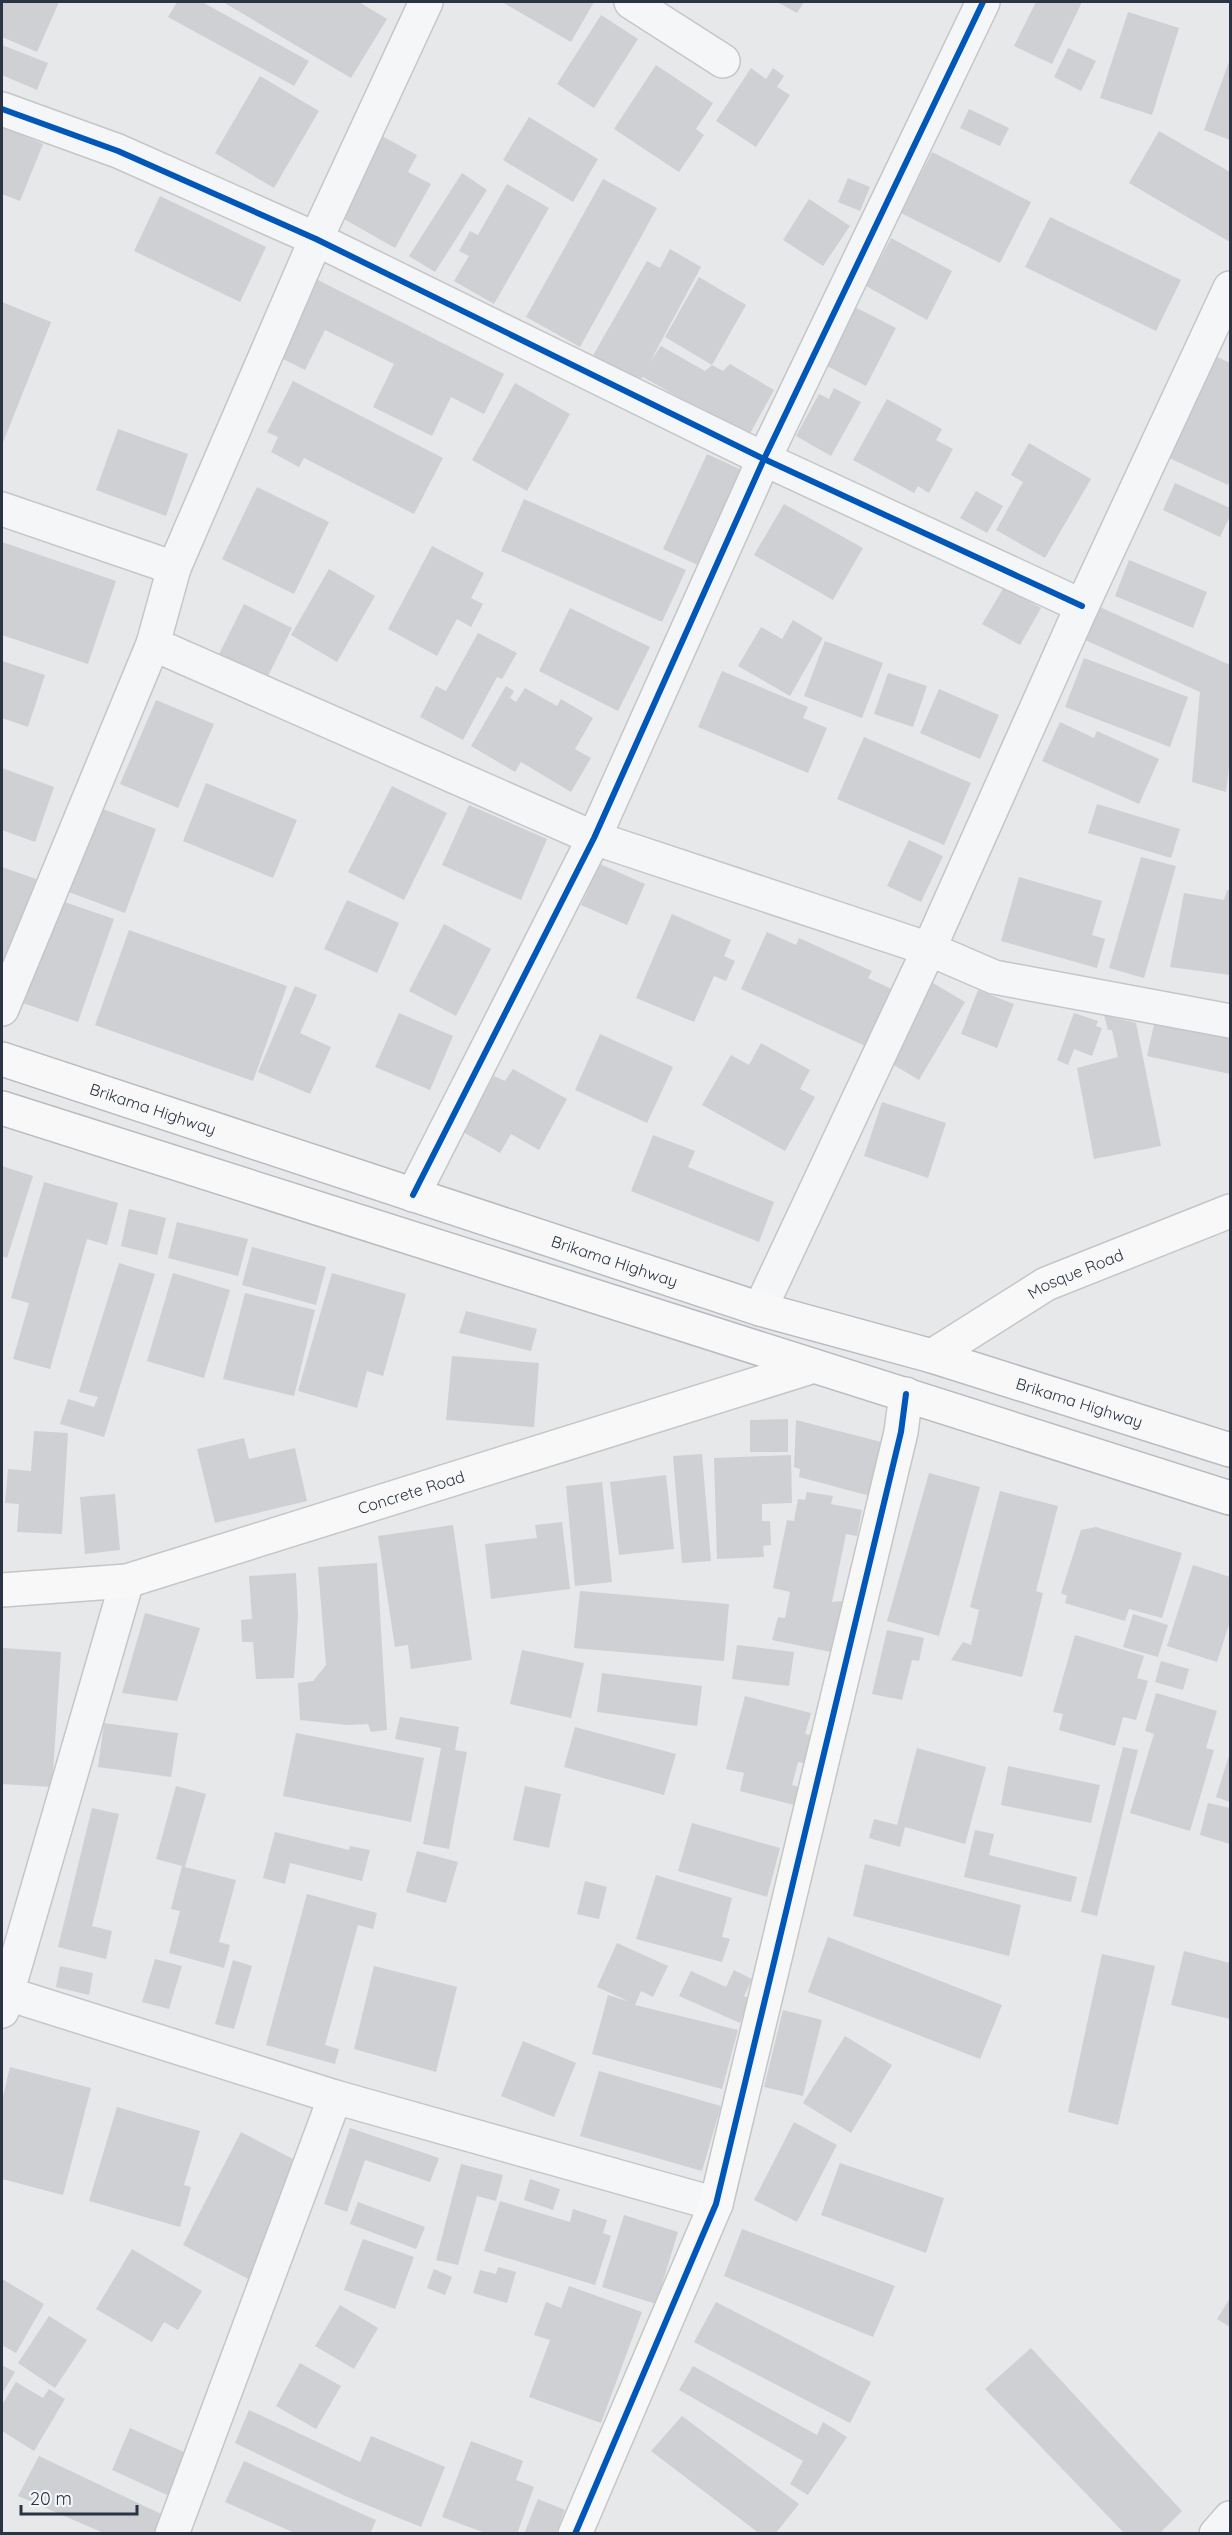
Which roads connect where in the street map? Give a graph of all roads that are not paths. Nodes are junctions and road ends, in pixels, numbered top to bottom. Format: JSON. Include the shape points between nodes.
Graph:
{"nodes":[{"id":1,"x":426,"y":2,"type":"edge"},
{"id":2,"x":632,"y":2,"type":"edge"},
{"id":3,"x":983,"y":2,"type":"edge"},
{"id":4,"x":723,"y":61,"type":"dead end"},
{"id":5,"x":2,"y":109,"type":"edge"},
{"id":6,"x":316,"y":239,"type":"junction"},
{"id":7,"x":1230,"y":288,"type":"edge"},
{"id":8,"x":764,"y":459,"type":"junction"},
{"id":9,"x":2,"y":509,"type":"edge"},
{"id":10,"x":174,"y":568,"type":"junction"},
{"id":11,"x":1082,"y":606,"type":"junction"},
{"id":12,"x":153,"y":644,"type":"junction"},
{"id":13,"x":594,"y":838,"type":"junction"},
{"id":14,"x":929,"y":949,"type":"junction"},
{"id":15,"x":2,"y":1009,"type":"edge"},
{"id":16,"x":1230,"y":1021,"type":"edge"},
{"id":17,"x":2,"y":1059,"type":"edge"},
{"id":18,"x":2,"y":1108,"type":"edge"},
{"id":19,"x":413,"y":1195,"type":"junction"},
{"id":20,"x":1230,"y":1211,"type":"edge"},
{"id":21,"x":760,"y":1309,"type":"junction"},
{"id":22,"x":932,"y":1356,"type":"junction"},
{"id":23,"x":814,"y":1366,"type":"junction"},
{"id":24,"x":906,"y":1394,"type":"junction"},
{"id":25,"x":1230,"y":1450,"type":"edge"},
{"id":26,"x":1230,"y":1498,"type":"edge"},
{"id":27,"x":127,"y":1581,"type":"junction"},
{"id":28,"x":2,"y":1590,"type":"edge"},
{"id":29,"x":4,"y":1999,"type":"edge"},
{"id":30,"x":335,"y":2097,"type":"junction"},
{"id":31,"x":716,"y":2204,"type":"junction"},
{"id":32,"x":1230,"y":2518,"type":"edge"},
{"id":33,"x":172,"y":2534,"type":"edge"},
{"id":34,"x":575,"y":2534,"type":"edge"},
{"id":35,"x":1216,"y":2534,"type":"edge"}],
"edges":[{"from":1,"to":6,"type":"street"},
{"from":2,"to":4,"type":"street"},
{"from":3,"to":8,"type":"street"},
{"from":5,"to":6,"type":"street","via":[[118,151]]},
{"from":6,"to":8,"type":"street"},
{"from":6,"to":10,"type":"street"},
{"from":7,"to":11,"type":"street"},
{"from":8,"to":11,"type":"street"},
{"from":8,"to":13,"type":"street"},
{"from":9,"to":10,"type":"street"},
{"from":10,"to":12,"type":"street"},
{"from":11,"to":14,"type":"street"},
{"from":12,"to":13,"type":"street"},
{"from":12,"to":15,"type":"street"},
{"from":13,"to":14,"type":"street"},
{"from":13,"to":19,"type":"street"},
{"from":14,"to":16,"type":"street","via":[[994,977]]},
{"from":14,"to":21,"type":"street"},
{"from":17,"to":19,"type":"main road","name":"Brikama Highway"},
{"from":18,"to":23,"type":"main road"},
{"from":19,"to":21,"type":"main road","name":"Brikama Highway"},
{"from":20,"to":22,"type":"main road","name":"Mosque Road","via":[[1047,1284]]},
{"from":21,"to":22,"type":"main road","name":"Brikama Highway"},
{"from":22,"to":25,"type":"main road","name":"Brikama Highway"},
{"from":23,"to":24,"type":"main road"},
{"from":23,"to":27,"type":"main road","name":"Concrete Road"},
{"from":24,"to":26,"type":"main road"},
{"from":24,"to":31,"type":"main road","via":[[901,1432]]},
{"from":27,"to":28,"type":"main road","name":"Concrete Road"},
{"from":27,"to":29,"type":"street"},
{"from":29,"to":30,"type":"street"},
{"from":30,"to":31,"type":"street"},
{"from":30,"to":33,"type":"street"},
{"from":31,"to":34,"type":"main road"},
{"from":32,"to":35,"type":"street"}]}
